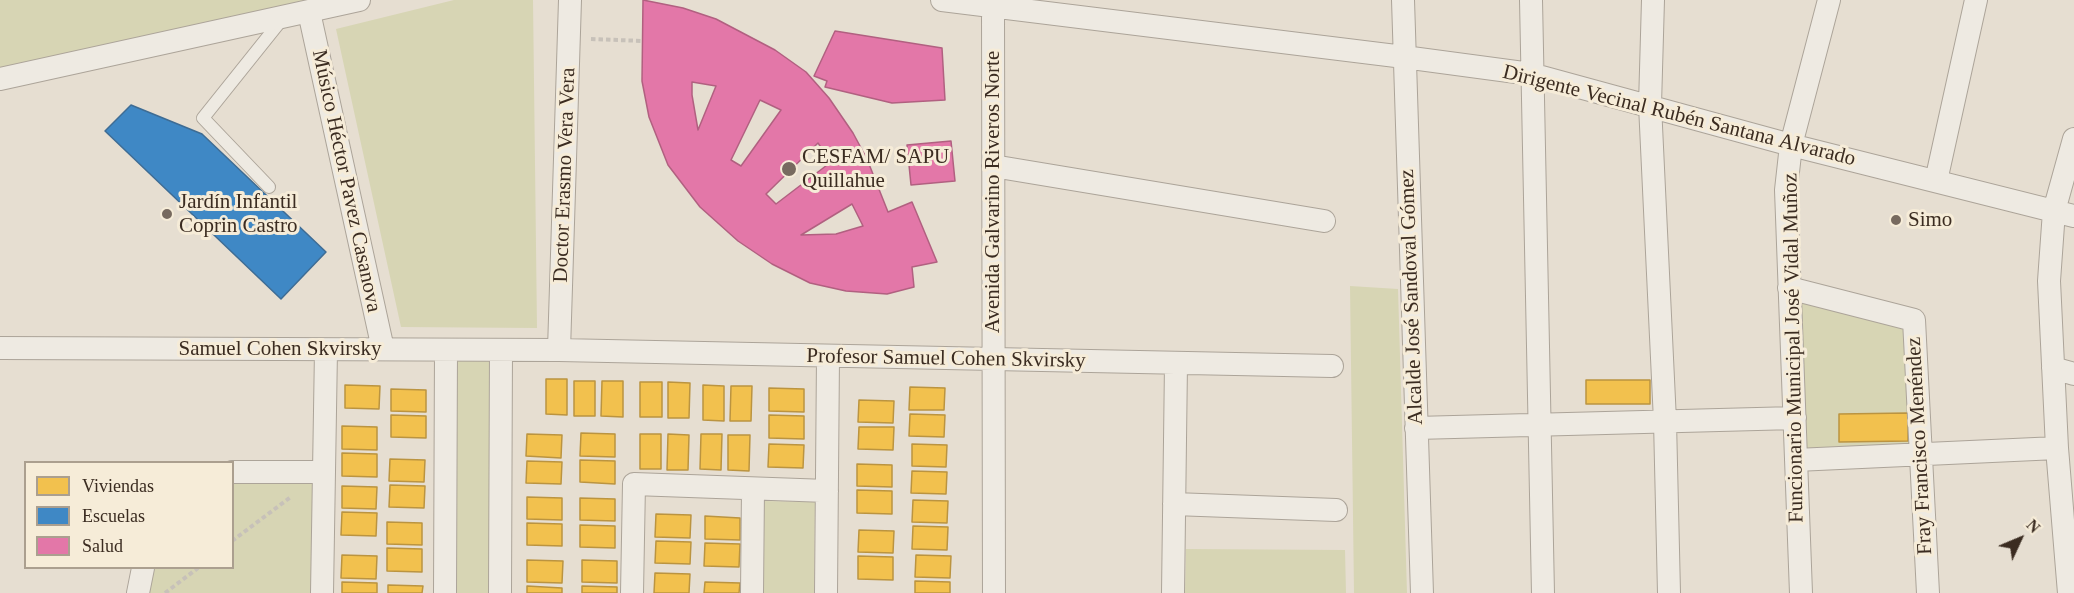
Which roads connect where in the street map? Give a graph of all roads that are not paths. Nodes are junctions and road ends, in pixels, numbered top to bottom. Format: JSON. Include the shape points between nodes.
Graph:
{"nodes":[{"id":1,"x":359,"y":0,"type":"edge"},
{"id":2,"x":570,"y":0,"type":"edge"},
{"id":3,"x":942,"y":0,"type":"edge"},
{"id":4,"x":1403,"y":0,"type":"edge"},
{"id":5,"x":1531,"y":0,"type":"edge"},
{"id":6,"x":1653,"y":0,"type":"edge"},
{"id":7,"x":1976,"y":0,"type":"edge"},
{"id":8,"x":1825,"y":1,"type":"edge"},
{"id":9,"x":993,"y":7,"type":"junction"},
{"id":10,"x":309,"y":12,"type":"junction"},
{"id":11,"x":282,"y":18,"type":"junction"},
{"id":12,"x":1404,"y":57,"type":"junction"},
{"id":13,"x":1531,"y":74,"type":"junction"},
{"id":14,"x":0,"y":79,"type":"edge"},
{"id":15,"x":1650,"y":105,"type":"junction"},
{"id":16,"x":2074,"y":139,"type":"edge"},
{"id":17,"x":1791,"y":145,"type":"junction"},
{"id":18,"x":993,"y":166,"type":"junction"},
{"id":19,"x":1936,"y":181,"type":"junction"},
{"id":20,"x":269,"y":186,"type":"dead end"},
{"id":21,"x":2064,"y":214,"type":"edge"},
{"id":22,"x":1324,"y":221,"type":"dead end"},
{"id":23,"x":1789,"y":288,"type":"junction"},
{"id":24,"x":0,"y":348,"type":"edge"},
{"id":25,"x":383,"y":349,"type":"junction"},
{"id":26,"x":326,"y":350,"type":"junction"},
{"id":27,"x":446,"y":350,"type":"junction"},
{"id":28,"x":501,"y":350,"type":"junction"},
{"id":29,"x":559,"y":350,"type":"junction"},
{"id":30,"x":828,"y":357,"type":"junction"},
{"id":31,"x":994,"y":360,"type":"junction"},
{"id":32,"x":1176,"y":364,"type":"junction"},
{"id":33,"x":1332,"y":366,"type":"dead end"},
{"id":34,"x":2064,"y":371,"type":"edge"},
{"id":35,"x":1795,"y":418,"type":"junction"},
{"id":36,"x":1665,"y":421,"type":"junction"},
{"id":37,"x":1540,"y":425,"type":"junction"},
{"id":38,"x":1416,"y":428,"type":"junction"},
{"id":39,"x":2057,"y":448,"type":"junction"},
{"id":40,"x":1921,"y":453,"type":"junction"},
{"id":41,"x":1796,"y":460,"type":"junction"},
{"id":42,"x":234,"y":472,"type":"edge"},
{"id":43,"x":324,"y":472,"type":"junction"},
{"id":44,"x":753,"y":489,"type":"junction"},
{"id":45,"x":827,"y":491,"type":"junction"},
{"id":46,"x":1174,"y":504,"type":"junction"},
{"id":47,"x":1336,"y":510,"type":"dead end"},
{"id":48,"x":142,"y":569,"type":"edge"},
{"id":49,"x":138,"y":593,"type":"edge"},
{"id":50,"x":322,"y":593,"type":"edge"},
{"id":51,"x":445,"y":593,"type":"edge"},
{"id":52,"x":500,"y":593,"type":"edge"},
{"id":53,"x":632,"y":593,"type":"edge"},
{"id":54,"x":752,"y":593,"type":"edge"},
{"id":55,"x":826,"y":593,"type":"edge"},
{"id":56,"x":994,"y":593,"type":"edge"},
{"id":57,"x":1173,"y":593,"type":"edge"},
{"id":58,"x":1422,"y":593,"type":"edge"},
{"id":59,"x":1543,"y":593,"type":"edge"},
{"id":60,"x":1669,"y":593,"type":"edge"},
{"id":61,"x":1801,"y":593,"type":"edge"},
{"id":62,"x":1928,"y":593,"type":"edge"},
{"id":63,"x":2069,"y":593,"type":"edge"}],
"edges":[{"from":1,"to":10,"type":"street"},
{"from":2,"to":29,"type":"street","name":"Doctor Erasmo Vera Vera"},
{"from":3,"to":9,"type":"street","name":"Dirigente Vecinal Rubén Santana Alvarado"},
{"from":4,"to":12,"type":"street","name":"Alcalde José Sandoval Gómez"},
{"from":5,"to":13,"type":"street"},
{"from":6,"to":15,"type":"street"},
{"from":7,"to":19,"type":"street"},
{"from":8,"to":17,"type":"street","name":"Funcionario Municipal José Vidal Muñoz"},
{"from":9,"to":12,"type":"street","name":"Dirigente Vecinal Rubén Santana Alvarado"},
{"from":9,"to":18,"type":"street","name":"Avenida Galvarino Riveros Norte"},
{"from":10,"to":11,"type":"street"},
{"from":10,"to":25,"type":"street","name":"Músico Héctor Pavez Casanova"},
{"from":11,"to":14,"type":"street"},
{"from":11,"to":20,"type":"lane","via":[[203,118]]},
{"from":12,"to":13,"type":"street","name":"Dirigente Vecinal Rubén Santana Alvarado"},
{"from":12,"to":38,"type":"street","name":"Alcalde José Sandoval Gómez"},
{"from":13,"to":15,"type":"street","name":"Dirigente Vecinal Rubén Santana Alvarado"},
{"from":13,"to":37,"type":"street"},
{"from":15,"to":17,"type":"street","name":"Dirigente Vecinal Rubén Santana Alvarado"},
{"from":15,"to":36,"type":"street"},
{"from":16,"to":21,"type":"street"},
{"from":17,"to":19,"type":"street","name":"Dirigente Vecinal Rubén Santana Alvarado"},
{"from":17,"to":23,"type":"street","name":"Funcionario Municipal José Vidal Muñoz","via":[[1786,190]]},
{"from":18,"to":22,"type":"street"},
{"from":18,"to":31,"type":"street","name":"Avenida Galvarino Riveros Norte"},
{"from":19,"to":21,"type":"street","name":"Dirigente Vecinal Rubén Santana Alvarado"},
{"from":21,"to":34,"type":"street","via":[[2049,280]]},
{"from":23,"to":35,"type":"street","name":"Funcionario Municipal José Vidal Muñoz"},
{"from":23,"to":40,"type":"street","name":"Fray Francisco Menéndez","via":[[1914,320]]},
{"from":24,"to":26,"type":"street","name":"Samuel Cohen Skvirsky"},
{"from":25,"to":26,"type":"street","name":"Samuel Cohen Skvirsky"},
{"from":25,"to":27,"type":"street","name":"Samuel Cohen Skvirsky"},
{"from":26,"to":43,"type":"street"},
{"from":27,"to":28,"type":"street","name":"Samuel Cohen Skvirsky"},
{"from":27,"to":51,"type":"street"},
{"from":28,"to":29,"type":"street","name":"Samuel Cohen Skvirsky"},
{"from":28,"to":52,"type":"street"},
{"from":29,"to":30,"type":"street","name":"Profesor Samuel Cohen Skvirsky"},
{"from":30,"to":31,"type":"street","name":"Profesor Samuel Cohen Skvirsky"},
{"from":30,"to":45,"type":"street"},
{"from":31,"to":32,"type":"street","name":"Profesor Samuel Cohen Skvirsky"},
{"from":31,"to":56,"type":"street","name":"Avenida Galvarino Riveros Norte"},
{"from":32,"to":33,"type":"street","name":"Profesor Samuel Cohen Skvirsky"},
{"from":32,"to":46,"type":"street"},
{"from":34,"to":39,"type":"street"},
{"from":35,"to":36,"type":"street"},
{"from":35,"to":41,"type":"street","name":"Funcionario Municipal José Vidal Muñoz"},
{"from":36,"to":37,"type":"street"},
{"from":36,"to":60,"type":"street"},
{"from":37,"to":38,"type":"street"},
{"from":37,"to":59,"type":"street"},
{"from":38,"to":58,"type":"street","name":"Alcalde José Sandoval Gómez"},
{"from":39,"to":40,"type":"street"},
{"from":39,"to":63,"type":"street"},
{"from":40,"to":41,"type":"street"},
{"from":40,"to":62,"type":"street","name":"Fray Francisco Menéndez"},
{"from":41,"to":61,"type":"street","name":"Funcionario Municipal José Vidal Muñoz"},
{"from":42,"to":43,"type":"street"},
{"from":43,"to":50,"type":"street"},
{"from":44,"to":45,"type":"street"},
{"from":44,"to":53,"type":"street","via":[[634,484]]},
{"from":44,"to":54,"type":"street"},
{"from":45,"to":55,"type":"street"},
{"from":46,"to":47,"type":"street"},
{"from":46,"to":57,"type":"street"},
{"from":48,"to":49,"type":"street"}]}
